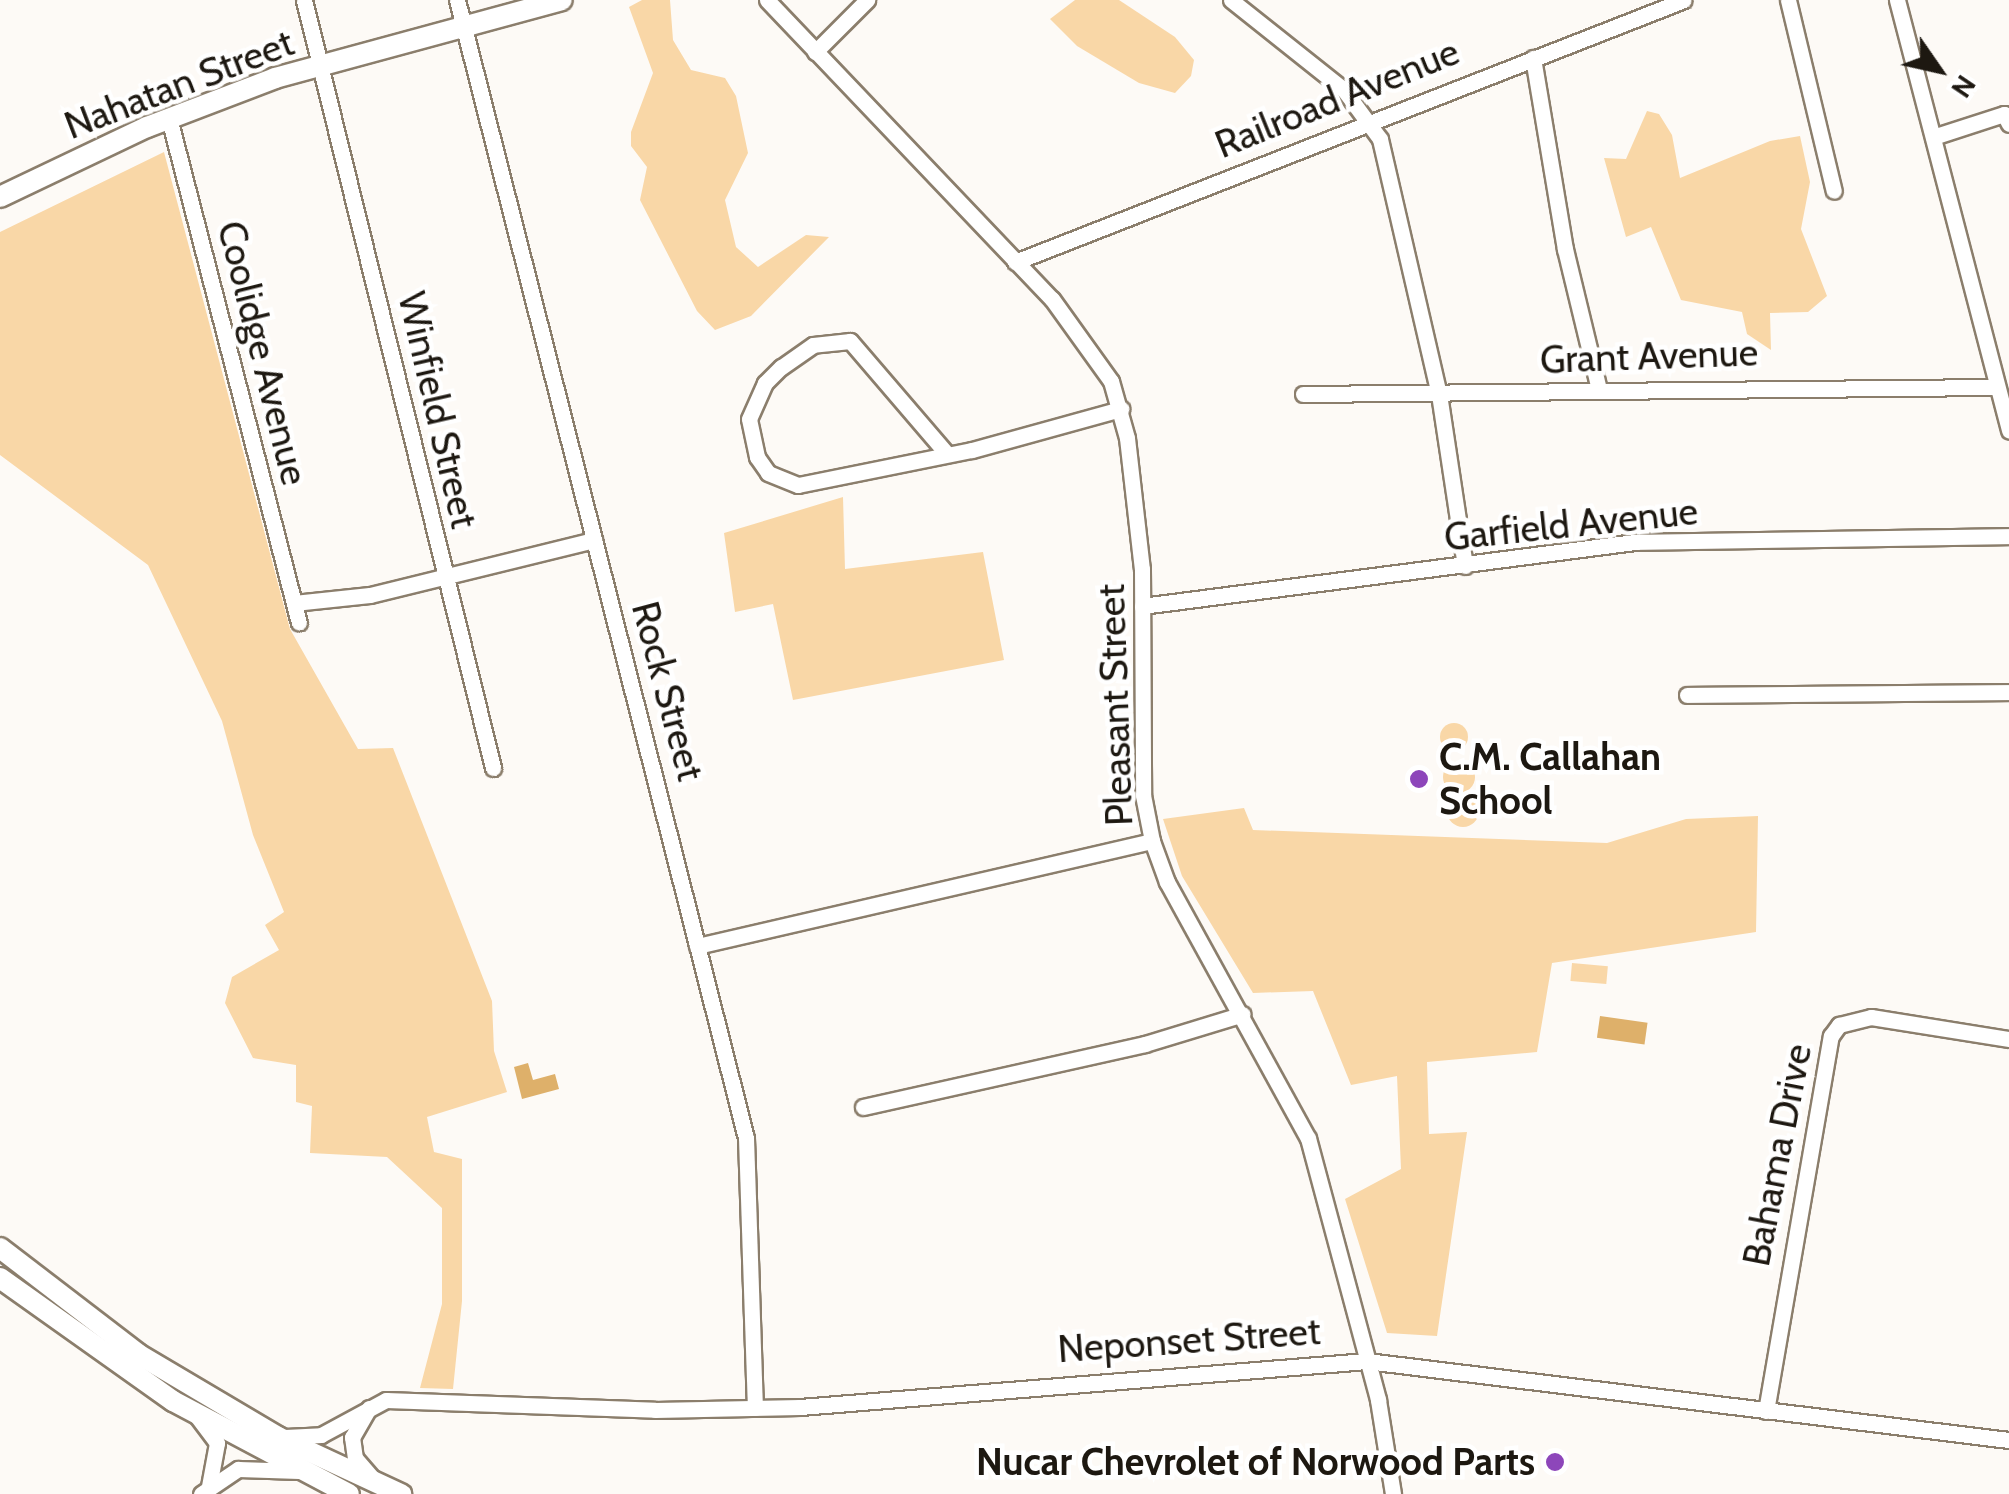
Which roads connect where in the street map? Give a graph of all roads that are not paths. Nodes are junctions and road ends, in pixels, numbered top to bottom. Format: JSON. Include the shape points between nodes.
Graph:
{"nodes":[{"id":1,"x":304,"y":0,"type":"edge"},
{"id":2,"x":458,"y":0,"type":"edge"},
{"id":3,"x":562,"y":0,"type":"edge"},
{"id":4,"x":767,"y":0,"type":"edge"},
{"id":5,"x":866,"y":0,"type":"edge"},
{"id":6,"x":1231,"y":0,"type":"edge"},
{"id":7,"x":1635,"y":0,"type":"edge"},
{"id":8,"x":1684,"y":0,"type":"edge"},
{"id":9,"x":1788,"y":0,"type":"edge"},
{"id":10,"x":1897,"y":0,"type":"edge"},
{"id":11,"x":1647,"y":15,"type":"junction"},
{"id":12,"x":464,"y":30,"type":"junction"},
{"id":13,"x":815,"y":52,"type":"junction"},
{"id":14,"x":1534,"y":58,"type":"junction"},
{"id":15,"x":320,"y":66,"type":"junction"},
{"id":16,"x":2007,"y":116,"type":"edge"},
{"id":17,"x":169,"y":118,"type":"junction"},
{"id":18,"x":1371,"y":120,"type":"junction"},
{"id":19,"x":1933,"y":137,"type":"junction"},
{"id":20,"x":1834,"y":191,"type":"dead end"},
{"id":21,"x":0,"y":197,"type":"edge"},
{"id":22,"x":1015,"y":262,"type":"junction"},
{"id":23,"x":1997,"y":386,"type":"junction"},
{"id":24,"x":1600,"y":390,"type":"junction"},
{"id":25,"x":1303,"y":394,"type":"dead end"},
{"id":26,"x":1439,"y":394,"type":"junction"},
{"id":27,"x":1121,"y":409,"type":"junction"},
{"id":28,"x":2009,"y":431,"type":"edge"},
{"id":29,"x":947,"y":454,"type":"junction"},
{"id":30,"x":2009,"y":536,"type":"edge"},
{"id":31,"x":594,"y":540,"type":"junction"},
{"id":32,"x":1465,"y":566,"type":"junction"},
{"id":33,"x":445,"y":578,"type":"junction"},
{"id":34,"x":294,"y":603,"type":"junction"},
{"id":35,"x":1142,"y":606,"type":"junction"},
{"id":36,"x":299,"y":624,"type":"dead end"},
{"id":37,"x":2009,"y":692,"type":"edge"},
{"id":38,"x":1687,"y":695,"type":"dead end"},
{"id":39,"x":493,"y":768,"type":"dead end"},
{"id":40,"x":1152,"y":841,"type":"junction"},
{"id":41,"x":696,"y":946,"type":"junction"},
{"id":42,"x":1242,"y":1014,"type":"junction"},
{"id":43,"x":2009,"y":1039,"type":"edge"},
{"id":44,"x":863,"y":1108,"type":"dead end"},
{"id":45,"x":0,"y":1248,"type":"edge"},
{"id":46,"x":0,"y":1278,"type":"edge"},
{"id":47,"x":0,"y":1291,"type":"edge"},
{"id":48,"x":49,"y":1318,"type":"junction"},
{"id":49,"x":1367,"y":1361,"type":"junction"},
{"id":50,"x":371,"y":1404,"type":"junction"},
{"id":51,"x":755,"y":1408,"type":"junction"},
{"id":52,"x":1766,"y":1411,"type":"junction"},
{"id":53,"x":196,"y":1415,"type":"junction"},
{"id":54,"x":278,"y":1436,"type":"junction"},
{"id":55,"x":2009,"y":1440,"type":"edge"},
{"id":56,"x":305,"y":1472,"type":"junction"},
{"id":57,"x":377,"y":1484,"type":"junction"},
{"id":58,"x":205,"y":1490,"type":"edge"},
{"id":59,"x":350,"y":1494,"type":"edge"},
{"id":60,"x":401,"y":1494,"type":"edge"},
{"id":61,"x":1393,"y":1494,"type":"edge"}],
"edges":[{"from":1,"to":15,"type":"street","name":"Winfield Street"},
{"from":2,"to":12,"type":"street","name":"Rock Street"},
{"from":3,"to":12,"type":"main road","name":"Nahatan Street"},
{"from":4,"to":13,"type":"street","name":"Pleasant Street"},
{"from":5,"to":13,"type":"street"},
{"from":6,"to":18,"type":"street","via":[[1344,90]]},
{"from":7,"to":11,"type":"street"},
{"from":8,"to":11,"type":"street","name":"Railroad Avenue"},
{"from":9,"to":20,"type":"street"},
{"from":10,"to":19,"type":"street"},
{"from":11,"to":14,"type":"street","name":"Railroad Avenue"},
{"from":12,"to":15,"type":"main road","name":"Nahatan Street"},
{"from":12,"to":31,"type":"street","name":"Rock Street"},
{"from":13,"to":22,"type":"street","name":"Pleasant Street"},
{"from":14,"to":18,"type":"street","name":"Railroad Avenue"},
{"from":14,"to":24,"type":"street","via":[[1565,250]]},
{"from":15,"to":17,"type":"main road","name":"Nahatan Street"},
{"from":15,"to":33,"type":"street","name":"Winfield Street"},
{"from":16,"to":19,"type":"street"},
{"from":17,"to":21,"type":"main road","name":"Nahatan Street"},
{"from":17,"to":34,"type":"street","name":"Coolidge Avenue"},
{"from":18,"to":22,"type":"street","name":"Railroad Avenue"},
{"from":18,"to":26,"type":"street"},
{"from":19,"to":23,"type":"street"},
{"from":22,"to":27,"type":"street","name":"Pleasant Street","via":[[1087,342]]},
{"from":23,"to":24,"type":"street","name":"Grant Avenue"},
{"from":23,"to":28,"type":"street"},
{"from":24,"to":26,"type":"street","name":"Grant Avenue"},
{"from":25,"to":26,"type":"street","name":"Grant Avenue"},
{"from":26,"to":32,"type":"street"},
{"from":27,"to":29,"type":"street"},
{"from":27,"to":35,"type":"street","name":"Pleasant Street"},
{"from":29,"to":29,"type":"street","via":[[798,485],[768,473],[757,458],[750,419],[764,383],[812,344],[837,338],[862,348]]},
{"from":30,"to":32,"type":"street","name":"Garfield Avenue","via":[[1637,542]]},
{"from":31,"to":33,"type":"street"},
{"from":31,"to":41,"type":"street","name":"Rock Street"},
{"from":32,"to":35,"type":"street","name":"Garfield Avenue"},
{"from":33,"to":34,"type":"street","via":[[370,596]]},
{"from":33,"to":39,"type":"street","name":"Winfield Street"},
{"from":34,"to":36,"type":"street","name":"Coolidge Avenue"},
{"from":35,"to":40,"type":"street","name":"Pleasant Street","via":[[1144,795]]},
{"from":37,"to":38,"type":"street"},
{"from":40,"to":41,"type":"street"},
{"from":40,"to":42,"type":"street","name":"Pleasant Street","via":[[1166,882]]},
{"from":41,"to":51,"type":"street","name":"Rock Street","via":[[746,1138]]},
{"from":42,"to":44,"type":"street","via":[[1145,1044]]},
{"from":42,"to":49,"type":"street","name":"Pleasant Street","via":[[1308,1138]]},
{"from":43,"to":52,"type":"street","name":"Bahama Drive","via":[[1872,1018],[1839,1026],[1831,1036]]},
{"from":45,"to":54,"type":"main road","via":[[138,1354]]},
{"from":46,"to":48,"type":"main road"},
{"from":47,"to":48,"type":"main road"},
{"from":48,"to":53,"type":"main road"},
{"from":49,"to":51,"type":"street","name":"Neponset Street"},
{"from":49,"to":52,"type":"street","name":"Neponset Street"},
{"from":49,"to":61,"type":"street","name":"Pleasant Street"},
{"from":50,"to":51,"type":"street","name":"Neponset Street"},
{"from":50,"to":54,"type":"street","via":[[321,1435]]},
{"from":50,"to":57,"type":"street","via":[[352,1438],[354,1458]]},
{"from":52,"to":55,"type":"street","name":"Neponset Street"},
{"from":53,"to":56,"type":"main road"},
{"from":53,"to":58,"type":"street","via":[[218,1444]]},
{"from":54,"to":57,"type":"main road"},
{"from":56,"to":58,"type":"street","via":[[254,1466]]},
{"from":56,"to":59,"type":"main road"},
{"from":57,"to":60,"type":"main road"}]}
